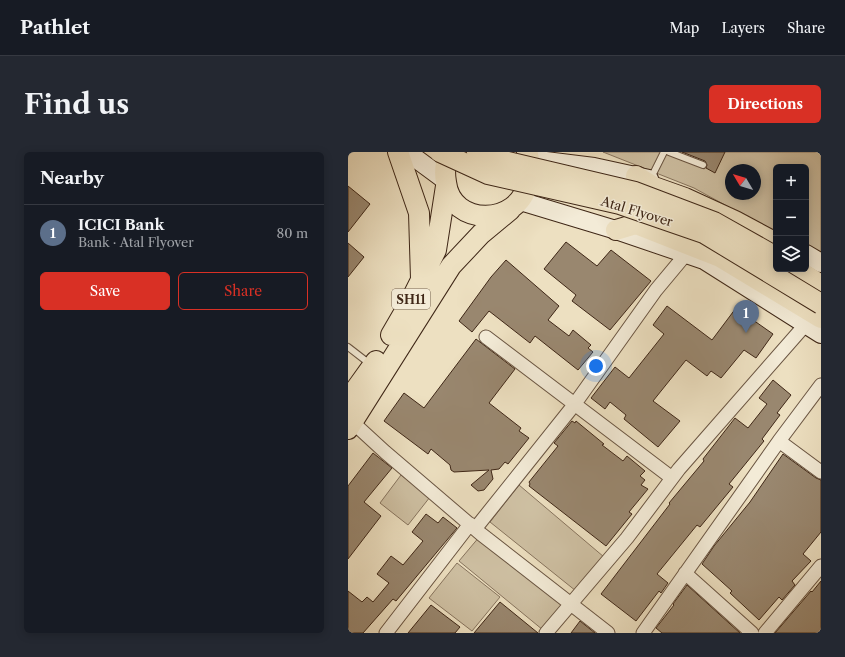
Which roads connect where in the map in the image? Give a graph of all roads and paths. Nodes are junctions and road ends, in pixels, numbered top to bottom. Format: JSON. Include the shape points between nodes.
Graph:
{"nodes":[{"id":1,"x":398,"y":152,"type":"edge"},
{"id":2,"x":406,"y":152,"type":"edge"},
{"id":3,"x":440,"y":152,"type":"edge"},
{"id":4,"x":451,"y":152,"type":"edge"},
{"id":5,"x":477,"y":152,"type":"edge"},
{"id":6,"x":664,"y":152,"type":"edge"},
{"id":7,"x":669,"y":152,"type":"edge"},
{"id":8,"x":528,"y":154,"type":"edge"},
{"id":9,"x":703,"y":165,"type":"dead end"},
{"id":10,"x":648,"y":181,"type":"junction"},
{"id":11,"x":446,"y":183,"type":"junction"},
{"id":12,"x":515,"y":205,"type":"junction"},
{"id":13,"x":616,"y":230,"type":"junction"},
{"id":14,"x":773,"y":234,"type":"edge"},
{"id":15,"x":773,"y":241,"type":"edge"},
{"id":16,"x":686,"y":254,"type":"junction"},
{"id":17,"x":773,"y":255,"type":"edge"},
{"id":18,"x":809,"y":256,"type":"edge"},
{"id":19,"x":809,"y":263,"type":"edge"},
{"id":20,"x":821,"y":263,"type":"edge"},
{"id":21,"x":821,"y":270,"type":"edge"},
{"id":22,"x":801,"y":272,"type":"edge"},
{"id":23,"x":421,"y":281,"type":"junction"},
{"id":24,"x":821,"y":285,"type":"edge"},
{"id":25,"x":821,"y":304,"type":"edge"},
{"id":26,"x":816,"y":325,"type":"edge"},
{"id":27,"x":486,"y":337,"type":"dead end"},
{"id":28,"x":348,"y":347,"type":"edge"},
{"id":29,"x":378,"y":370,"type":"junction"},
{"id":30,"x":821,"y":384,"type":"edge"},
{"id":31,"x":348,"y":400,"type":"edge"},
{"id":32,"x":574,"y":405,"type":"junction"},
{"id":33,"x":350,"y":423,"type":"edge"},
{"id":34,"x":779,"y":441,"type":"junction"},
{"id":35,"x":821,"y":472,"type":"edge"},
{"id":36,"x":672,"y":478,"type":"junction"},
{"id":37,"x":472,"y":527,"type":"junction"},
{"id":38,"x":821,"y":566,"type":"edge"},
{"id":39,"x":685,"y":573,"type":"junction"},
{"id":40,"x":570,"y":604,"type":"junction"},
{"id":41,"x":386,"y":633,"type":"edge"},
{"id":42,"x":546,"y":633,"type":"edge"},
{"id":43,"x":608,"y":633,"type":"edge"},
{"id":44,"x":643,"y":633,"type":"edge"},
{"id":45,"x":752,"y":633,"type":"edge"},
{"id":46,"x":765,"y":633,"type":"edge"}],
"edges":[{"from":1,"to":23,"type":"main road","via":[[419,213]]},
{"from":2,"to":11,"type":"street"},
{"from":3,"to":25,"type":"main road","name":"Atal Flyover","bridge":true,"via":[[488,174],[620,204],[704,233]]},
{"from":4,"to":11,"type":"main road","number":"SH11","via":[[444,172]]},
{"from":5,"to":17,"type":"main road","name":"Atal Flyover","bridge":true,"via":[[491,158],[647,197],[714,222]]},
{"from":6,"to":10,"type":"lane"},
{"from":7,"to":9,"type":"lane"},
{"from":8,"to":10,"type":"street"},
{"from":8,"to":12,"type":"main road","number":"SH11","via":[[530,175],[527,188]]},
{"from":10,"to":14,"type":"street","via":[[680,188]]},
{"from":10,"to":15,"type":"main road"},
{"from":11,"to":12,"type":"main road","via":[[452,198],[460,207],[472,214],[498,215]]},
{"from":11,"to":23,"type":"main road","number":"SH11","via":[[436,250]]},
{"from":12,"to":13,"type":"street"},
{"from":12,"to":29,"type":"main road","number":"SH11","via":[[481,234],[451,266]]},
{"from":13,"to":16,"type":"street"},
{"from":13,"to":26,"type":"main road","via":[[636,224],[720,257]]},
{"from":16,"to":26,"type":"street","via":[[704,260]]},
{"from":16,"to":32,"type":"street","via":[[656,290]]},
{"from":18,"to":20,"type":"street"},
{"from":19,"to":21,"type":"main road"},
{"from":22,"to":24,"type":"main road"},
{"from":23,"to":29,"type":"main road","number":"SH11"},
{"from":26,"to":36,"type":"street","via":[[734,404]]},
{"from":27,"to":32,"type":"street"},
{"from":28,"to":29,"type":"lane"},
{"from":29,"to":31,"type":"main road","number":"SH11"},
{"from":29,"to":33,"type":"main road","number":"SH11"},
{"from":30,"to":34,"type":"street"},
{"from":32,"to":36,"type":"street"},
{"from":32,"to":37,"type":"street"},
{"from":33,"to":37,"type":"street"},
{"from":34,"to":35,"type":"street"},
{"from":34,"to":39,"type":"street"},
{"from":36,"to":40,"type":"street","via":[[627,538]]},
{"from":37,"to":40,"type":"street"},
{"from":37,"to":41,"type":"street"},
{"from":38,"to":46,"type":"street"},
{"from":39,"to":44,"type":"street"},
{"from":39,"to":45,"type":"street"},
{"from":40,"to":42,"type":"street"},
{"from":40,"to":43,"type":"street"}]}
